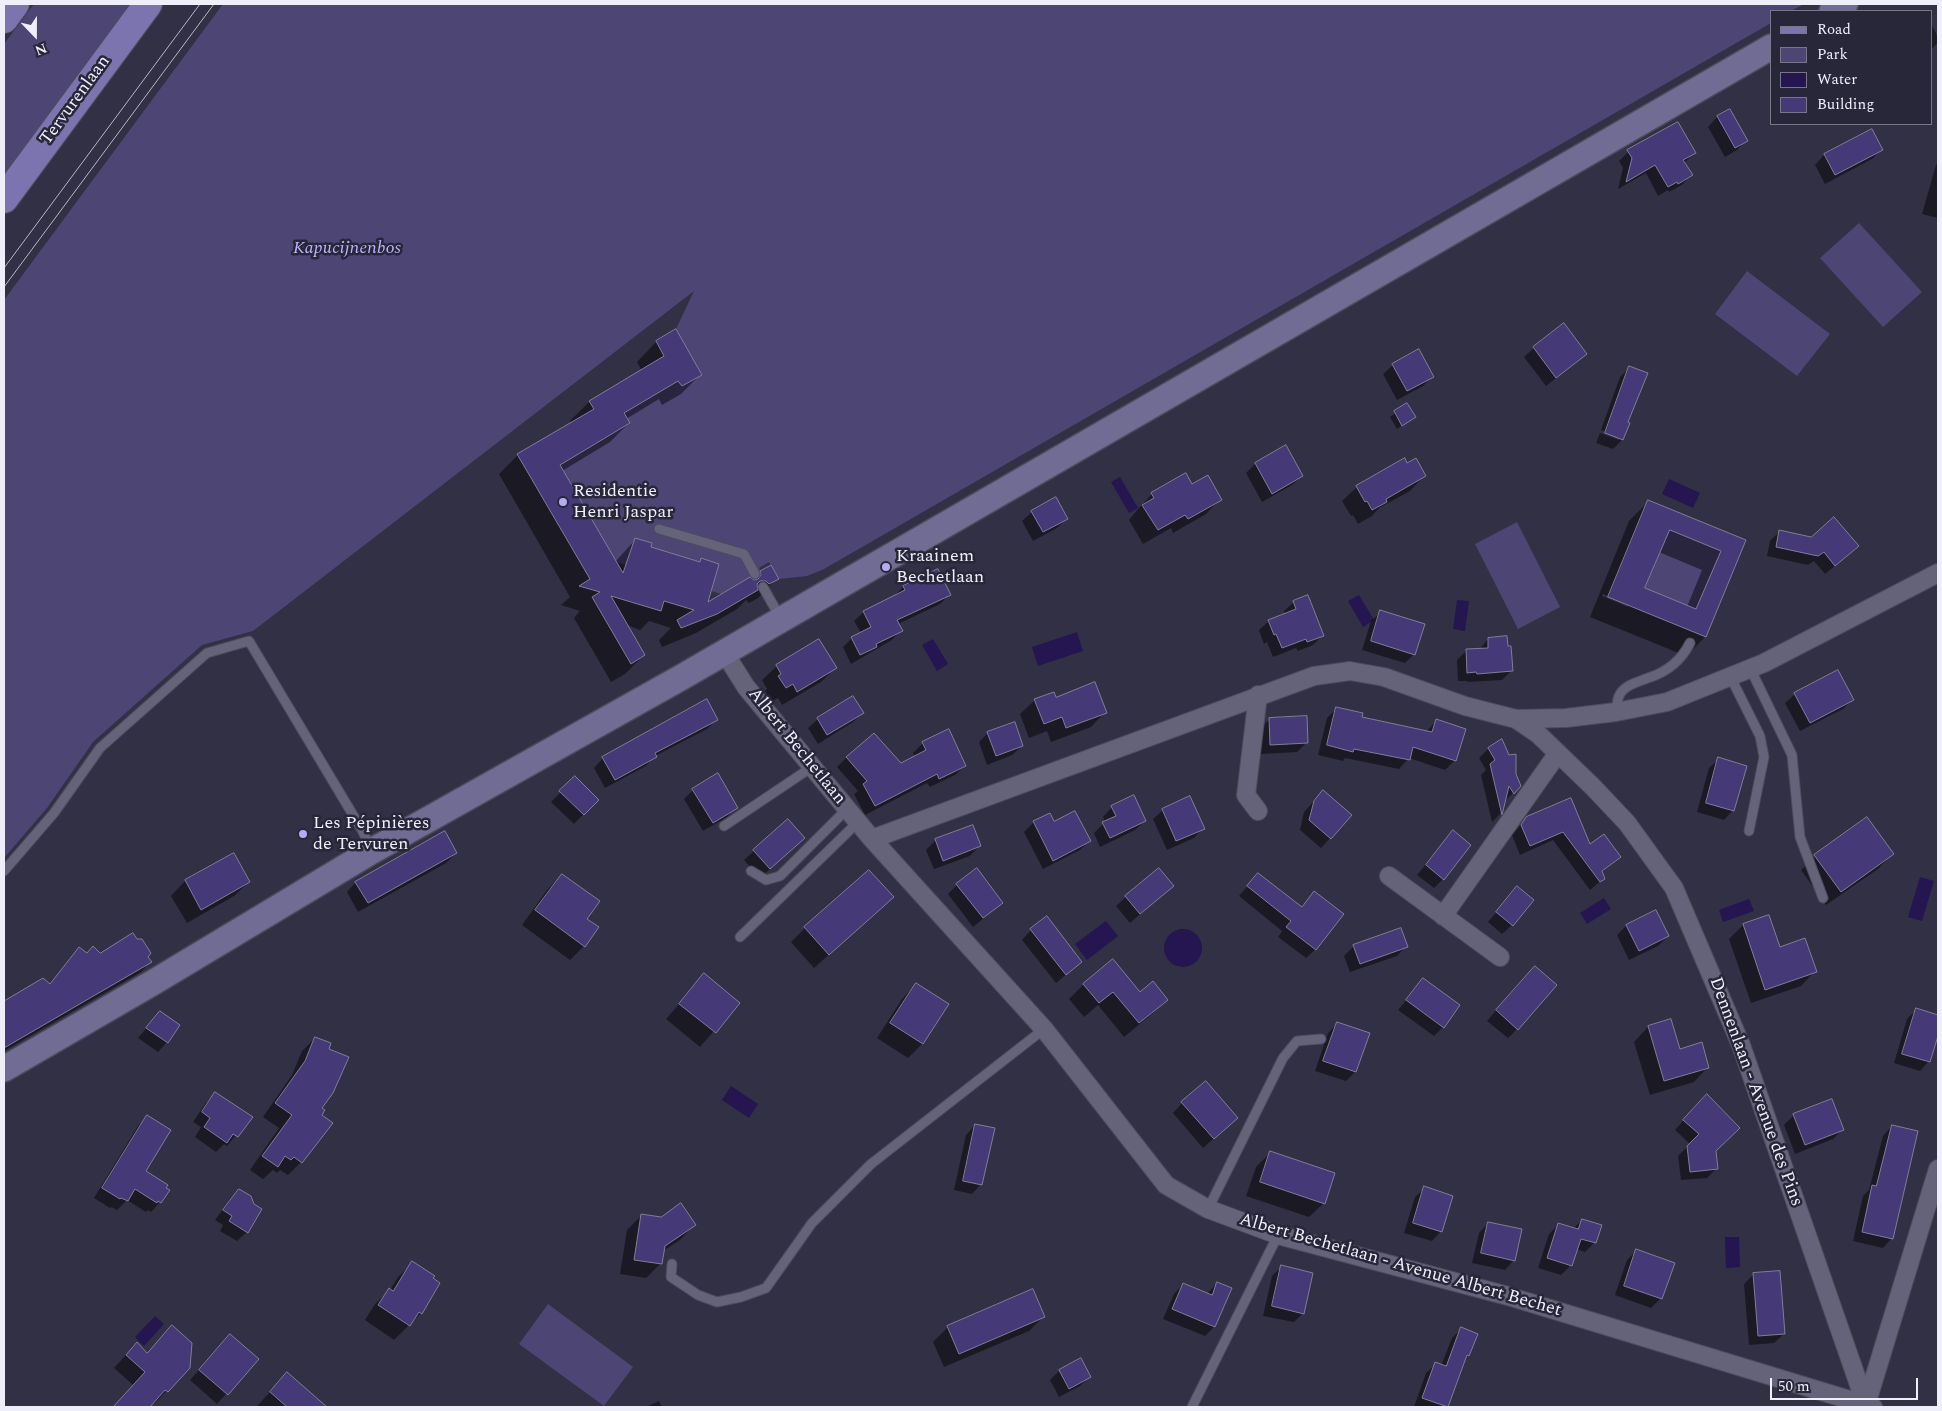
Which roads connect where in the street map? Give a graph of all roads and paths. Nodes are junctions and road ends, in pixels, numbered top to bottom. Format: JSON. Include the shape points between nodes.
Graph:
{"nodes":[{"id":1,"x":15,"y":4,"type":"edge"},
{"id":2,"x":148,"y":4,"type":"edge"},
{"id":3,"x":1845,"y":4,"type":"edge"},
{"id":4,"x":1834,"y":10,"type":"edge"},
{"id":5,"x":4,"y":18,"type":"edge"},
{"id":6,"x":1770,"y":48,"type":"edge"},
{"id":7,"x":4,"y":199,"type":"edge"},
{"id":8,"x":660,"y":529,"type":"dead end"},
{"id":9,"x":1938,"y":573,"type":"edge"},
{"id":10,"x":755,"y":574,"type":"dead end"},
{"id":11,"x":763,"y":587,"type":"dead end"},
{"id":12,"x":781,"y":619,"type":"junction"},
{"id":13,"x":1690,"y":644,"type":"dead end"},
{"id":14,"x":724,"y":652,"type":"junction"},
{"id":15,"x":1750,"y":668,"type":"junction"},
{"id":16,"x":1730,"y":676,"type":"junction"},
{"id":17,"x":1258,"y":695,"type":"junction"},
{"id":18,"x":1616,"y":712,"type":"junction"},
{"id":19,"x":1516,"y":719,"type":"junction"},
{"id":20,"x":1558,"y":753,"type":"junction"},
{"id":21,"x":812,"y":767,"type":"junction"},
{"id":22,"x":1258,"y":810,"type":"dead end"},
{"id":23,"x":852,"y":815,"type":"junction"},
{"id":24,"x":724,"y":826,"type":"dead end"},
{"id":25,"x":1749,"y":831,"type":"dead end"},
{"id":26,"x":872,"y":839,"type":"junction"},
{"id":27,"x":372,"y":851,"type":"junction"},
{"id":28,"x":4,"y":872,"type":"edge"},
{"id":29,"x":751,"y":872,"type":"dead end"},
{"id":30,"x":1389,"y":876,"type":"dead end"},
{"id":31,"x":1823,"y":898,"type":"dead end"},
{"id":32,"x":1443,"y":916,"type":"junction"},
{"id":33,"x":740,"y":937,"type":"dead end"},
{"id":34,"x":1500,"y":956,"type":"dead end"},
{"id":35,"x":1044,"y":1029,"type":"junction"},
{"id":36,"x":1321,"y":1038,"type":"dead end"},
{"id":37,"x":4,"y":1069,"type":"edge"},
{"id":38,"x":1938,"y":1169,"type":"edge"},
{"id":39,"x":1208,"y":1209,"type":"junction"},
{"id":40,"x":1278,"y":1234,"type":"junction"},
{"id":41,"x":672,"y":1264,"type":"dead end"},
{"id":42,"x":1869,"y":1406,"type":"edge"},
{"id":43,"x":1192,"y":1407,"type":"edge"}],
"edges":[{"from":1,"to":5,"type":"main road"},
{"from":2,"to":7,"type":"main road","name":"Tervurenlaan"},
{"from":3,"to":4,"type":"street"},
{"from":6,"to":12,"type":"street"},
{"from":8,"to":10,"type":"lane","via":[[744,554]]},
{"from":9,"to":15,"type":"street"},
{"from":11,"to":12,"type":"lane"},
{"from":12,"to":14,"type":"street"},
{"from":13,"to":18,"type":"lane","via":[[1683,657],[1669,668],[1629,685],[1618,696]]},
{"from":14,"to":21,"type":"street","name":"Albert Bechetlaan","via":[[746,687]]},
{"from":14,"to":27,"type":"street"},
{"from":15,"to":16,"type":"street"},
{"from":15,"to":31,"type":"lane","via":[[1792,755],[1800,837]]},
{"from":16,"to":18,"type":"street","via":[[1667,702]]},
{"from":16,"to":25,"type":"lane","via":[[1760,736],[1764,757]]},
{"from":17,"to":19,"type":"street","via":[[1314,676],[1350,671],[1384,677],[1465,706]]},
{"from":17,"to":22,"type":"street","via":[[1246,796]]},
{"from":17,"to":26,"type":"street"},
{"from":18,"to":19,"type":"street"},
{"from":19,"to":20,"type":"street","name":"Dennenlaan - Avenue des Pins"},
{"from":20,"to":32,"type":"street"},
{"from":20,"to":42,"type":"street","name":"Dennenlaan - Avenue des Pins","via":[[1627,823],[1674,888],[1741,1045]]},
{"from":21,"to":23,"type":"street","name":"Albert Bechetlaan"},
{"from":21,"to":24,"type":"lane"},
{"from":23,"to":26,"type":"street","name":"Albert Bechetlaan"},
{"from":23,"to":29,"type":"lane","via":[[780,876],[766,880]]},
{"from":23,"to":33,"type":"lane"},
{"from":26,"to":35,"type":"street","name":"Albert Bechetlaan - Avenue Albert Bechet"},
{"from":27,"to":28,"type":"lane","via":[[249,641],[206,653],[100,748],[54,813]]},
{"from":27,"to":37,"type":"street"},
{"from":30,"to":32,"type":"street"},
{"from":32,"to":34,"type":"street"},
{"from":35,"to":39,"type":"street","name":"Albert Bechetlaan - Avenue Albert Bechet","via":[[1166,1185]]},
{"from":35,"to":41,"type":"lane","via":[[871,1164],[812,1224],[766,1288],[717,1302],[698,1295],[671,1277]]},
{"from":36,"to":39,"type":"lane","via":[[1296,1041],[1284,1058]]},
{"from":38,"to":42,"type":"street"},
{"from":39,"to":40,"type":"street","name":"Albert Bechetlaan - Avenue Albert Bechet"},
{"from":40,"to":42,"type":"street","name":"Albert Bechetlaan - Avenue Albert Bechet","via":[[1508,1296]]},
{"from":40,"to":43,"type":"lane"}]}
